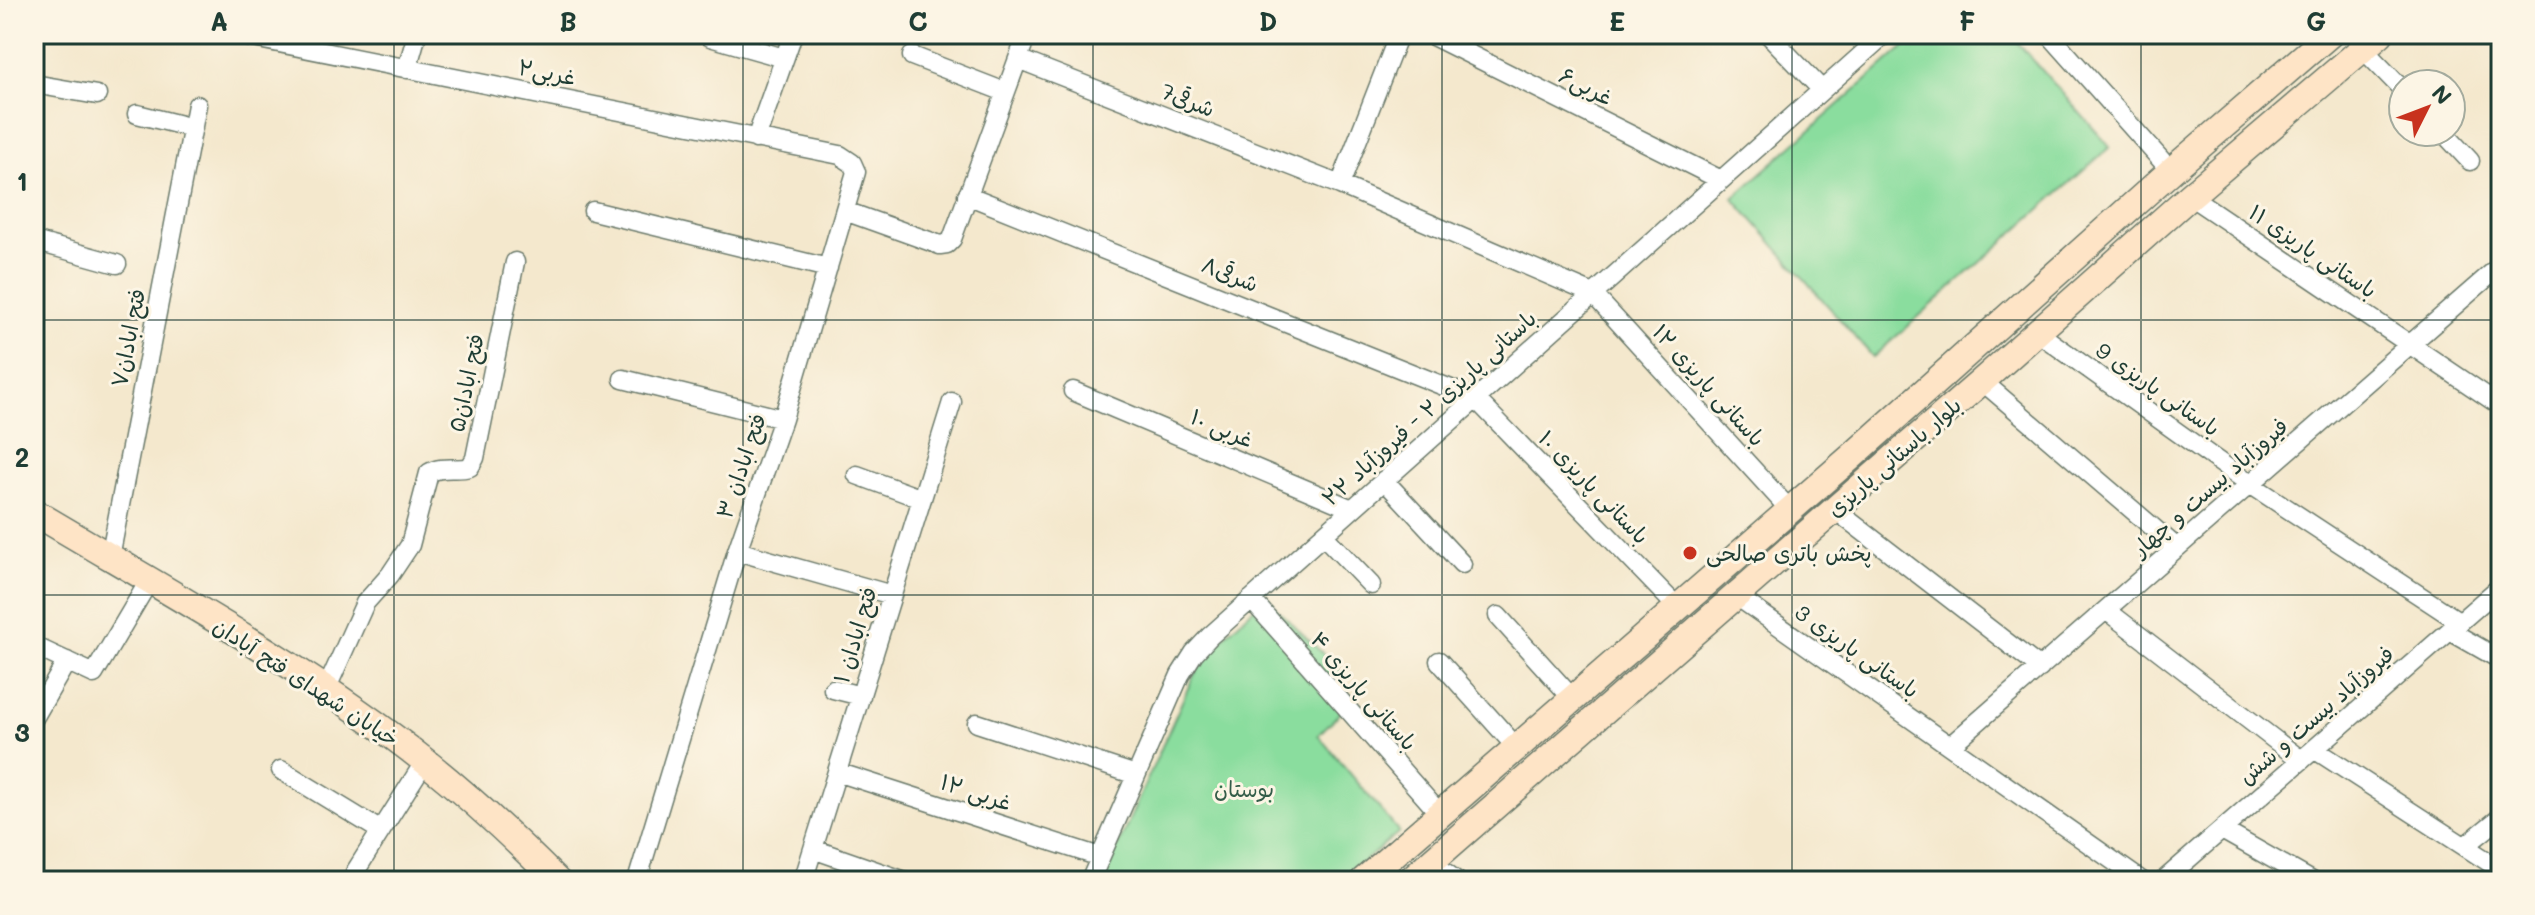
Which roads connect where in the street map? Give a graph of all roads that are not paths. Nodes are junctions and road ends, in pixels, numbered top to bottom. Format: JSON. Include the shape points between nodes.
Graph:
{"nodes":[{"id":1,"x":234,"y":34,"type":"edge"},
{"id":2,"x":417,"y":34,"type":"edge"},
{"id":3,"x":793,"y":34,"type":"edge"},
{"id":4,"x":1027,"y":34,"type":"edge"},
{"id":5,"x":1399,"y":34,"type":"edge"},
{"id":6,"x":1429,"y":34,"type":"edge"},
{"id":7,"x":1768,"y":34,"type":"edge"},
{"id":8,"x":1885,"y":34,"type":"edge"},
{"id":9,"x":2049,"y":34,"type":"edge"},
{"id":10,"x":2330,"y":34,"type":"edge"},
{"id":11,"x":710,"y":37,"type":"dead end"},
{"id":12,"x":2372,"y":41,"type":"edge"},
{"id":13,"x":912,"y":56,"type":"dead end"},
{"id":14,"x":784,"y":58,"type":"junction"},
{"id":15,"x":1018,"y":59,"type":"junction"},
{"id":16,"x":2389,"y":68,"type":"edge"},
{"id":17,"x":407,"y":69,"type":"junction"},
{"id":18,"x":34,"y":84,"type":"edge"},
{"id":19,"x":1822,"y":90,"type":"junction"},
{"id":20,"x":1005,"y":92,"type":"junction"},
{"id":21,"x":97,"y":95,"type":"dead end"},
{"id":22,"x":197,"y":105,"type":"dead end"},
{"id":23,"x":137,"y":114,"type":"dead end"},
{"id":24,"x":193,"y":128,"type":"junction"},
{"id":25,"x":756,"y":139,"type":"junction"},
{"id":26,"x":2458,"y":148,"type":"edge"},
{"id":27,"x":2470,"y":161,"type":"dead end"},
{"id":28,"x":2171,"y":171,"type":"junction"},
{"id":29,"x":1721,"y":180,"type":"junction"},
{"id":30,"x":1340,"y":185,"type":"junction"},
{"id":31,"x":967,"y":195,"type":"junction"},
{"id":32,"x":2190,"y":196,"type":"junction"},
{"id":33,"x":593,"y":211,"type":"dead end"},
{"id":34,"x":845,"y":211,"type":"junction"},
{"id":35,"x":34,"y":241,"type":"edge"},
{"id":36,"x":515,"y":262,"type":"dead end"},
{"id":37,"x":117,"y":264,"type":"dead end"},
{"id":38,"x":2501,"y":265,"type":"edge"},
{"id":39,"x":828,"y":268,"type":"junction"},
{"id":40,"x":1593,"y":294,"type":"junction"},
{"id":41,"x":2037,"y":332,"type":"junction"},
{"id":42,"x":2410,"y":345,"type":"junction"},
{"id":43,"x":623,"y":379,"type":"dead end"},
{"id":44,"x":1982,"y":381,"type":"junction"},
{"id":45,"x":1073,"y":391,"type":"dead end"},
{"id":46,"x":1476,"y":399,"type":"junction"},
{"id":47,"x":952,"y":402,"type":"dead end"},
{"id":48,"x":2501,"y":406,"type":"edge"},
{"id":49,"x":783,"y":419,"type":"junction"},
{"id":50,"x":857,"y":475,"type":"dead end"},
{"id":51,"x":1384,"y":480,"type":"junction"},
{"id":52,"x":2250,"y":484,"type":"junction"},
{"id":53,"x":922,"y":499,"type":"junction"},
{"id":54,"x":1352,"y":509,"type":"junction"},
{"id":55,"x":1789,"y":509,"type":"junction"},
{"id":56,"x":1834,"y":509,"type":"junction"},
{"id":57,"x":34,"y":512,"type":"edge"},
{"id":58,"x":1323,"y":535,"type":"junction"},
{"id":59,"x":2177,"y":548,"type":"junction"},
{"id":60,"x":737,"y":551,"type":"junction"},
{"id":61,"x":110,"y":557,"type":"junction"},
{"id":62,"x":1462,"y":564,"type":"dead end"},
{"id":63,"x":149,"y":581,"type":"junction"},
{"id":64,"x":1371,"y":585,"type":"dead end"},
{"id":65,"x":2501,"y":586,"type":"edge"},
{"id":66,"x":892,"y":595,"type":"junction"},
{"id":67,"x":1735,"y":595,"type":"junction"},
{"id":68,"x":1251,"y":599,"type":"junction"},
{"id":69,"x":1678,"y":608,"type":"junction"},
{"id":70,"x":2106,"y":610,"type":"junction"},
{"id":71,"x":1498,"y":616,"type":"dead end"},
{"id":72,"x":2455,"y":626,"type":"junction"},
{"id":73,"x":34,"y":646,"type":"edge"},
{"id":74,"x":2501,"y":660,"type":"edge"},
{"id":75,"x":67,"y":661,"type":"junction"},
{"id":76,"x":1439,"y":661,"type":"dead end"},
{"id":77,"x":2040,"y":668,"type":"junction"},
{"id":78,"x":833,"y":689,"type":"dead end"},
{"id":79,"x":326,"y":690,"type":"junction"},
{"id":80,"x":861,"y":696,"type":"junction"},
{"id":81,"x":1573,"y":699,"type":"junction"},
{"id":82,"x":34,"y":718,"type":"edge"},
{"id":83,"x":977,"y":723,"type":"dead end"},
{"id":84,"x":1951,"y":745,"type":"junction"},
{"id":85,"x":1517,"y":748,"type":"junction"},
{"id":86,"x":2308,"y":755,"type":"junction"},
{"id":87,"x":425,"y":761,"type":"junction"},
{"id":88,"x":281,"y":770,"type":"dead end"},
{"id":89,"x":837,"y":772,"type":"junction"},
{"id":90,"x":1136,"y":775,"type":"junction"},
{"id":91,"x":1440,"y":814,"type":"junction"},
{"id":92,"x":2501,"y":817,"type":"edge"},
{"id":93,"x":2222,"y":830,"type":"junction"},
{"id":94,"x":381,"y":831,"type":"junction"},
{"id":95,"x":2465,"y":846,"type":"junction"},
{"id":96,"x":813,"y":849,"type":"junction"},
{"id":97,"x":1100,"y":857,"type":"junction"},
{"id":98,"x":1431,"y":862,"type":"junction"},
{"id":99,"x":355,"y":872,"type":"dead end"},
{"id":100,"x":2493,"y":872,"type":"edge"},
{"id":101,"x":2137,"y":880,"type":"edge"},
{"id":102,"x":557,"y":881,"type":"edge"},
{"id":103,"x":637,"y":881,"type":"edge"},
{"id":104,"x":803,"y":881,"type":"edge"},
{"id":105,"x":905,"y":881,"type":"edge"},
{"id":106,"x":1090,"y":881,"type":"edge"},
{"id":107,"x":1363,"y":881,"type":"edge"},
{"id":108,"x":1409,"y":881,"type":"edge"},
{"id":109,"x":1457,"y":881,"type":"edge"},
{"id":110,"x":2163,"y":881,"type":"edge"},
{"id":111,"x":2312,"y":881,"type":"edge"}],
"edges":[{"from":1,"to":17,"type":"street","name":"غربی۲"},
{"from":2,"to":17,"type":"street"},
{"from":3,"to":14,"type":"street"},
{"from":4,"to":15,"type":"street"},
{"from":5,"to":30,"type":"street"},
{"from":6,"to":29,"type":"street","name":"غربی۶"},
{"from":7,"to":19,"type":"street"},
{"from":8,"to":19,"type":"street","name":"باستانی پاریزی ۲ - فیروزآباد ۲۲"},
{"from":9,"to":28,"type":"street"},
{"from":10,"to":28,"type":"main road","name":"بلوار باستانی پاریزی"},
{"from":11,"to":14,"type":"street"},
{"from":12,"to":16,"type":"street"},
{"from":12,"to":32,"type":"main road","name":"بلوار باستانی پاریزی"},
{"from":13,"to":20,"type":"street"},
{"from":14,"to":25,"type":"street"},
{"from":15,"to":20,"type":"street"},
{"from":15,"to":30,"type":"street","name":"شرقی7"},
{"from":17,"to":25,"type":"street","name":"غربی۲"},
{"from":18,"to":21,"type":"street"},
{"from":19,"to":29,"type":"street","name":"باستانی پاریزی ۲ - فیروزآباد ۲۲"},
{"from":20,"to":31,"type":"street"},
{"from":22,"to":24,"type":"street","name":"فتح ابادان۷"},
{"from":23,"to":24,"type":"street"},
{"from":24,"to":61,"type":"street","name":"فتح ابادان۷"},
{"from":25,"to":34,"type":"street","name":"فتح ابادان ۳","via":[[840,155],[852,163],[856,172]]},
{"from":26,"to":27,"type":"street"},
{"from":28,"to":55,"type":"main road","name":"بلوار باستانی پاریزی"},
{"from":29,"to":40,"type":"street","name":"باستانی پاریزی ۲ - فیروزآباد ۲۲"},
{"from":30,"to":40,"type":"street","name":"شرقی7"},
{"from":31,"to":34,"type":"street","via":[[952,239],[940,245]]},
{"from":31,"to":46,"type":"street","name":"شرقی۸"},
{"from":32,"to":41,"type":"main road","name":"بلوار باستانی پاریزی"},
{"from":32,"to":42,"type":"street","name":"باستانی پاریزی ۱۱"},
{"from":33,"to":39,"type":"street"},
{"from":34,"to":39,"type":"street","name":"فتح ابادان ۳"},
{"from":35,"to":37,"type":"street"},
{"from":36,"to":79,"type":"street","name":"فتح ابادان۵","via":[[475,458],[461,470],[437,468],[429,473],[410,545],[365,603]]},
{"from":38,"to":42,"type":"street","name":"فیروزآباد بیست و چهار"},
{"from":39,"to":49,"type":"street","name":"فتح ابادان ۳"},
{"from":40,"to":46,"type":"street","name":"باستانی پاریزی ۲ - فیروزآباد ۲۲"},
{"from":40,"to":55,"type":"street","name":"باستانی پاریزی ۱۲"},
{"from":41,"to":44,"type":"main road","name":"بلوار باستانی پاریزی"},
{"from":41,"to":52,"type":"street","name":"باستانی پاریزی 9"},
{"from":42,"to":48,"type":"street","name":"باستانی پاریزی ۱۱"},
{"from":42,"to":52,"type":"street","name":"فیروزآباد بیست و چهار"},
{"from":43,"to":49,"type":"street"},
{"from":44,"to":56,"type":"main road","name":"بلوار باستانی پاریزی"},
{"from":44,"to":59,"type":"street"},
{"from":45,"to":54,"type":"street","name":"غربی ۱۰"},
{"from":46,"to":51,"type":"street","name":"باستانی پاریزی ۲ - فیروزآباد ۲۲"},
{"from":46,"to":69,"type":"street","name":"باستانی پاریزی ۱۰"},
{"from":47,"to":53,"type":"street","name":"فتح ابادان ۱"},
{"from":49,"to":60,"type":"street","name":"فتح ابادان ۳"},
{"from":50,"to":53,"type":"street"},
{"from":51,"to":54,"type":"street","name":"باستانی پاریزی ۲ - فیروزآباد ۲۲"},
{"from":51,"to":62,"type":"street"},
{"from":52,"to":59,"type":"street","name":"فیروزآباد بیست و چهار"},
{"from":52,"to":72,"type":"street","name":"باستانی پاریزی 9"},
{"from":53,"to":66,"type":"street","name":"فتح ابادان ۱"},
{"from":54,"to":58,"type":"street","name":"باستانی پاریزی ۲ - فیروزآباد ۲۲"},
{"from":55,"to":69,"type":"main road","name":"بلوار باستانی پاریزی"},
{"from":56,"to":67,"type":"main road","name":"بلوار باستانی پاریزی"},
{"from":56,"to":77,"type":"street"},
{"from":57,"to":61,"type":"main road","name":"خیابان شهدای فتح آبادان"},
{"from":58,"to":64,"type":"street"},
{"from":58,"to":68,"type":"street","name":"باستانی پاریزی ۲ - فیروزآباد ۲۲"},
{"from":59,"to":70,"type":"street","name":"فیروزآباد بیست و چهار"},
{"from":60,"to":66,"type":"street"},
{"from":60,"to":103,"type":"street","name":"فتح ابادان ۳"},
{"from":61,"to":63,"type":"main road","name":"خیابان شهدای فتح آبادان"},
{"from":63,"to":75,"type":"street","via":[[94,674]]},
{"from":63,"to":79,"type":"main road","name":"خیابان شهدای فتح آبادان"},
{"from":65,"to":72,"type":"street","name":"فیروزآباد بیست و شش"},
{"from":66,"to":80,"type":"street","name":"فتح ابادان ۱"},
{"from":67,"to":84,"type":"street","name":"باستانی پاریزی 3"},
{"from":67,"to":98,"type":"main road","name":"بلوار باستانی پاریزی"},
{"from":68,"to":90,"type":"street","name":"باستانی پاریزی ۲ - فیروزآباد ۲۲","via":[[1194,653]]},
{"from":68,"to":91,"type":"street","name":"باستانی پاریزی ۴"},
{"from":69,"to":81,"type":"main road","name":"بلوار باستانی پاریزی"},
{"from":70,"to":77,"type":"street","name":"فیروزآباد بیست و چهار"},
{"from":70,"to":86,"type":"street"},
{"from":71,"to":81,"type":"street"},
{"from":72,"to":74,"type":"street","name":"باستانی پاریزی 9"},
{"from":72,"to":86,"type":"street","name":"فیروزآباد بیست و شش"},
{"from":73,"to":75,"type":"street"},
{"from":75,"to":82,"type":"street"},
{"from":76,"to":85,"type":"street"},
{"from":77,"to":84,"type":"street","name":"فیروزآباد بیست و چهار"},
{"from":78,"to":80,"type":"street"},
{"from":79,"to":87,"type":"main road","name":"خیابان شهدای فتح آبادان"},
{"from":80,"to":89,"type":"street","name":"فتح ابادان ۱"},
{"from":81,"to":85,"type":"main road","name":"بلوار باستانی پاریزی"},
{"from":83,"to":90,"type":"street"},
{"from":84,"to":101,"type":"street","name":"باستانی پاریزی 3"},
{"from":85,"to":91,"type":"main road","name":"بلوار باستانی پاریزی"},
{"from":86,"to":93,"type":"street","name":"فیروزآباد بیست و شش"},
{"from":86,"to":95,"type":"street"},
{"from":87,"to":94,"type":"street"},
{"from":87,"to":102,"type":"main road","name":"خیابان شهدای فتح آبادان"},
{"from":88,"to":94,"type":"street"},
{"from":89,"to":96,"type":"street","name":"فتح ابادان ۱"},
{"from":89,"to":97,"type":"street","name":"غربی ۱۲"},
{"from":90,"to":97,"type":"street","name":"باستانی پاریزی ۲ - فیروزآباد ۲۲"},
{"from":91,"to":107,"type":"main road","name":"بلوار باستانی پاریزی"},
{"from":92,"to":95,"type":"street"},
{"from":93,"to":110,"type":"street","name":"فیروزآباد بیست و شش"},
{"from":93,"to":111,"type":"street"},
{"from":94,"to":99,"type":"street"},
{"from":95,"to":100,"type":"street"},
{"from":96,"to":104,"type":"street","name":"فتح ابادان ۱"},
{"from":96,"to":105,"type":"street"},
{"from":97,"to":106,"type":"street","name":"باستانی پاریزی ۲ - فیروزآباد ۲۲"},
{"from":98,"to":108,"type":"main road","name":"بلوار باستانی پاریزی"},
{"from":98,"to":109,"type":"street"}]}
